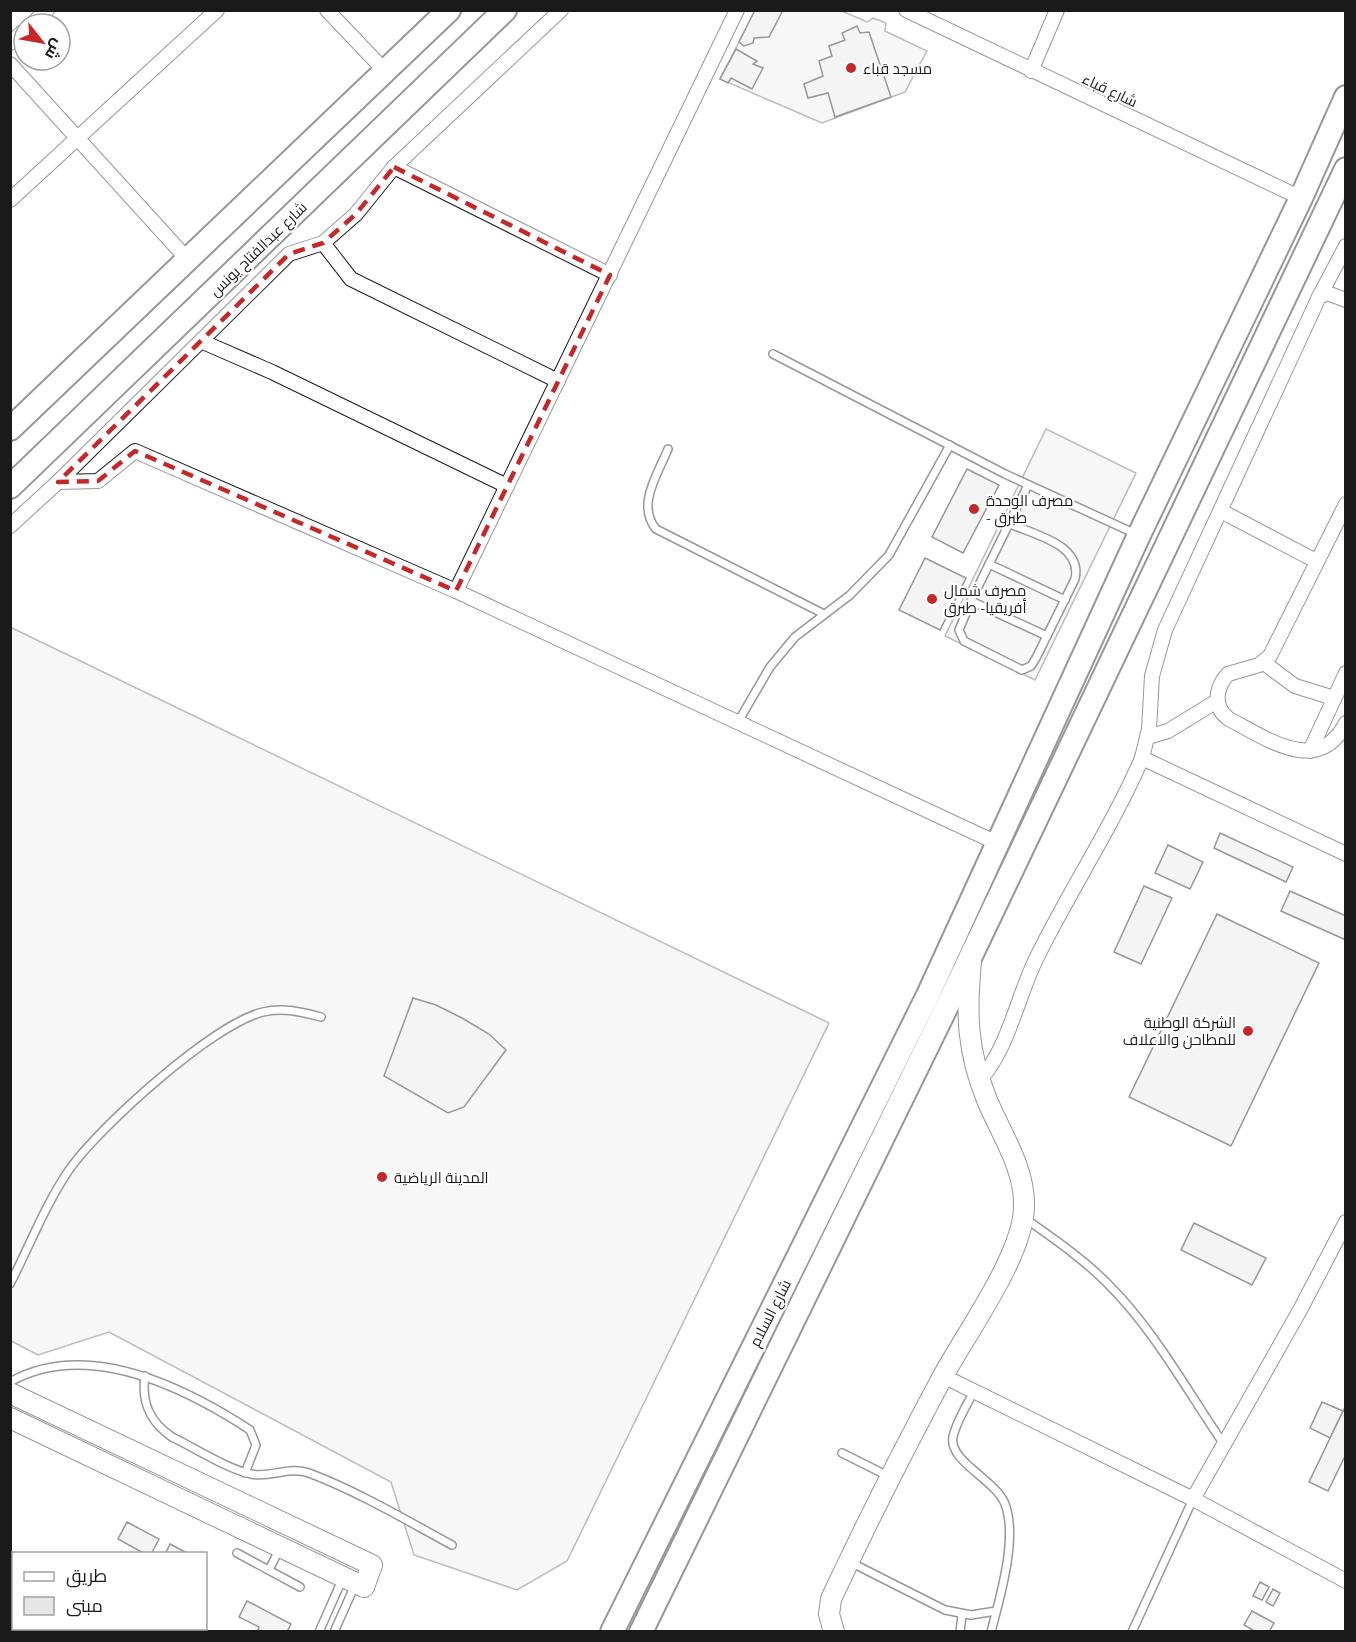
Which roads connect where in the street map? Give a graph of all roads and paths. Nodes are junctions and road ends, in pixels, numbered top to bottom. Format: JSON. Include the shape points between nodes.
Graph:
{"nodes":[{"id":1,"x":217,"y":10,"type":"edge"},
{"id":2,"x":327,"y":10,"type":"edge"},
{"id":3,"x":449,"y":10,"type":"edge"},
{"id":4,"x":505,"y":10,"type":"edge"},
{"id":5,"x":561,"y":10,"type":"edge"},
{"id":6,"x":737,"y":10,"type":"edge"},
{"id":7,"x":906,"y":10,"type":"edge"},
{"id":8,"x":1057,"y":10,"type":"edge"},
{"id":9,"x":10,"y":64,"type":"edge"},
{"id":10,"x":385,"y":71,"type":"junction"},
{"id":11,"x":1031,"y":71,"type":"junction"},
{"id":12,"x":1346,"y":97,"type":"edge"},
{"id":13,"x":78,"y":138,"type":"junction"},
{"id":14,"x":394,"y":167,"type":"junction"},
{"id":15,"x":1346,"y":169,"type":"edge"},
{"id":16,"x":1300,"y":198,"type":"junction"},
{"id":17,"x":10,"y":200,"type":"edge"},
{"id":18,"x":323,"y":243,"type":"junction"},
{"id":19,"x":1346,"y":246,"type":"edge"},
{"id":20,"x":188,"y":260,"type":"junction"},
{"id":21,"x":610,"y":275,"type":"junction"},
{"id":22,"x":1319,"y":297,"type":"junction"},
{"id":23,"x":1346,"y":300,"type":"edge"},
{"id":24,"x":202,"y":342,"type":"junction"},
{"id":25,"x":773,"y":354,"type":"dead end"},
{"id":26,"x":558,"y":381,"type":"junction"},
{"id":27,"x":10,"y":429,"type":"edge"},
{"id":28,"x":950,"y":445,"type":"junction"},
{"id":29,"x":668,"y":449,"type":"dead end"},
{"id":30,"x":58,"y":482,"type":"junction"},
{"id":31,"x":1028,"y":485,"type":"junction"},
{"id":32,"x":507,"y":486,"type":"junction"},
{"id":33,"x":10,"y":487,"type":"edge"},
{"id":34,"x":1346,"y":504,"type":"edge"},
{"id":35,"x":1221,"y":511,"type":"junction"},
{"id":36,"x":1008,"y":523,"type":"junction"},
{"id":37,"x":10,"y":526,"type":"edge"},
{"id":38,"x":1139,"y":536,"type":"junction"},
{"id":39,"x":1316,"y":561,"type":"junction"},
{"id":40,"x":989,"y":564,"type":"junction"},
{"id":41,"x":456,"y":591,"type":"junction"},
{"id":42,"x":1065,"y":600,"type":"junction"},
{"id":43,"x":971,"y":601,"type":"junction"},
{"id":44,"x":824,"y":614,"type":"junction"},
{"id":45,"x":1047,"y":636,"type":"junction"},
{"id":46,"x":1264,"y":663,"type":"junction"},
{"id":47,"x":1346,"y":673,"type":"edge"},
{"id":48,"x":1334,"y":698,"type":"junction"},
{"id":49,"x":1217,"y":701,"type":"junction"},
{"id":50,"x":738,"y":722,"type":"junction"},
{"id":51,"x":1346,"y":723,"type":"edge"},
{"id":52,"x":1148,"y":737,"type":"junction"},
{"id":53,"x":1310,"y":751,"type":"junction"},
{"id":54,"x":1142,"y":759,"type":"junction"},
{"id":55,"x":997,"y":843,"type":"junction"},
{"id":56,"x":1346,"y":854,"type":"edge"},
{"id":57,"x":971,"y":957,"type":"junction"},
{"id":58,"x":321,"y":1017,"type":"dead end"},
{"id":59,"x":979,"y":1081,"type":"junction"},
{"id":60,"x":1024,"y":1217,"type":"junction"},
{"id":61,"x":1346,"y":1222,"type":"edge"},
{"id":62,"x":10,"y":1284,"type":"edge"},
{"id":63,"x":145,"y":1376,"type":"junction"},
{"id":64,"x":943,"y":1376,"type":"junction"},
{"id":65,"x":10,"y":1382,"type":"edge"},
{"id":66,"x":974,"y":1391,"type":"junction"},
{"id":67,"x":10,"y":1393,"type":"edge"},
{"id":68,"x":10,"y":1418,"type":"edge"},
{"id":69,"x":1223,"y":1443,"type":"junction"},
{"id":70,"x":842,"y":1453,"type":"dead end"},
{"id":71,"x":245,"y":1473,"type":"junction"},
{"id":72,"x":892,"y":1477,"type":"junction"},
{"id":73,"x":1193,"y":1499,"type":"junction"},
{"id":74,"x":452,"y":1545,"type":"dead end"},
{"id":75,"x":280,"y":1547,"type":"junction"},
{"id":76,"x":237,"y":1553,"type":"dead end"},
{"id":77,"x":849,"y":1562,"type":"junction"},
{"id":78,"x":268,"y":1570,"type":"junction"},
{"id":79,"x":1346,"y":1581,"type":"edge"},
{"id":80,"x":354,"y":1583,"type":"junction"},
{"id":81,"x":300,"y":1587,"type":"dead end"},
{"id":82,"x":996,"y":1611,"type":"junction"},
{"id":83,"x":962,"y":1614,"type":"junction"},
{"id":84,"x":321,"y":1631,"type":"edge"},
{"id":85,"x":334,"y":1632,"type":"edge"},
{"id":86,"x":612,"y":1632,"type":"edge"},
{"id":87,"x":640,"y":1632,"type":"edge"},
{"id":88,"x":834,"y":1632,"type":"edge"},
{"id":89,"x":960,"y":1632,"type":"edge"},
{"id":90,"x":990,"y":1632,"type":"edge"},
{"id":91,"x":1132,"y":1632,"type":"edge"}],
"edges":[{"from":1,"to":13,"type":"street"},
{"from":2,"to":10,"type":"street"},
{"from":3,"to":10,"type":"highway"},
{"from":4,"to":33,"type":"highway","name":"شارع عبدالفتاح يونس"},
{"from":5,"to":14,"type":"street"},
{"from":6,"to":21,"type":"street"},
{"from":7,"to":11,"type":"street","name":"شارع قباء"},
{"from":8,"to":11,"type":"street"},
{"from":9,"to":13,"type":"street"},
{"from":10,"to":20,"type":"highway"},
{"from":11,"to":16,"type":"street","name":"شارع قباء"},
{"from":12,"to":16,"type":"highway","name":"شارع السلام"},
{"from":13,"to":17,"type":"street"},
{"from":13,"to":20,"type":"street"},
{"from":14,"to":18,"type":"street","via":[[356,214]]},
{"from":14,"to":21,"type":"street"},
{"from":15,"to":57,"type":"highway","name":"شارع السلام"},
{"from":16,"to":38,"type":"highway","name":"شارع السلام"},
{"from":18,"to":24,"type":"street","via":[[289,254]]},
{"from":18,"to":26,"type":"street","via":[[351,279]]},
{"from":19,"to":22,"type":"street"},
{"from":20,"to":27,"type":"highway"},
{"from":21,"to":26,"type":"street"},
{"from":22,"to":23,"type":"street","via":[[1328,293]]},
{"from":22,"to":35,"type":"street"},
{"from":24,"to":30,"type":"street"},
{"from":24,"to":32,"type":"street"},
{"from":25,"to":28,"type":"lane"},
{"from":26,"to":32,"type":"street"},
{"from":28,"to":31,"type":"lane"},
{"from":28,"to":44,"type":"lane","via":[[889,555],[864,583]]},
{"from":29,"to":44,"type":"lane","via":[[648,499],[649,518],[656,529]]},
{"from":30,"to":37,"type":"street"},
{"from":30,"to":41,"type":"street","via":[[98,481],[135,451]]},
{"from":31,"to":36,"type":"lane"},
{"from":31,"to":38,"type":"lane"},
{"from":32,"to":41,"type":"street"},
{"from":34,"to":39,"type":"street"},
{"from":35,"to":39,"type":"street"},
{"from":35,"to":52,"type":"street","via":[[1157,653]]},
{"from":36,"to":40,"type":"lane"},
{"from":36,"to":42,"type":"lane","via":[[1072,555],[1077,573]]},
{"from":38,"to":55,"type":"highway","name":"شارع السلام"},
{"from":39,"to":46,"type":"street"},
{"from":40,"to":42,"type":"lane"},
{"from":40,"to":43,"type":"lane"},
{"from":41,"to":50,"type":"street"},
{"from":42,"to":45,"type":"lane"},
{"from":43,"to":45,"type":"lane"},
{"from":43,"to":45,"type":"lane","via":[[960,627],[962,639],[1014,668],[1031,666]]},
{"from":44,"to":50,"type":"lane","via":[[782,650]]},
{"from":46,"to":48,"type":"street","via":[[1295,686]]},
{"from":46,"to":49,"type":"street","via":[[1228,674]]},
{"from":47,"to":48,"type":"street"},
{"from":48,"to":53,"type":"street"},
{"from":49,"to":52,"type":"street","via":[[1168,731]]},
{"from":49,"to":53,"type":"street","via":[[1229,719],[1284,747]]},
{"from":50,"to":55,"type":"street"},
{"from":51,"to":53,"type":"street","via":[[1335,740]]},
{"from":52,"to":54,"type":"street"},
{"from":54,"to":56,"type":"street"},
{"from":54,"to":59,"type":"street","via":[[1058,914],[1025,982],[994,1062]]},
{"from":55,"to":86,"type":"highway","name":"شارع السلام","via":[[928,995]]},
{"from":57,"to":59,"type":"main road","via":[[967,1026]]},
{"from":57,"to":87,"type":"highway","name":"شارع السلام"},
{"from":58,"to":62,"type":"lane","via":[[279,1009],[244,1018],[157,1082],[79,1157],[58,1188]]},
{"from":59,"to":60,"type":"main road","via":[[1017,1167],[1024,1191]]},
{"from":60,"to":64,"type":"main road","via":[[1009,1259]]},
{"from":60,"to":69,"type":"lane","via":[[1073,1253],[1121,1297]]},
{"from":61,"to":69,"type":"street"},
{"from":63,"to":65,"type":"lane","via":[[80,1365],[34,1372]]},
{"from":63,"to":71,"type":"lane","via":[[144,1400],[162,1430]]},
{"from":63,"to":71,"type":"lane","via":[[250,1430],[256,1445]]},
{"from":64,"to":66,"type":"street"},
{"from":64,"to":72,"type":"main road"},
{"from":66,"to":73,"type":"street"},
{"from":66,"to":82,"type":"lane","via":[[953,1436],[952,1447],[957,1456],[994,1487],[1007,1512],[1007,1556]]},
{"from":67,"to":80,"type":"main road","via":[[372,1564]]},
{"from":68,"to":75,"type":"main road"},
{"from":69,"to":73,"type":"street"},
{"from":70,"to":72,"type":"lane"},
{"from":71,"to":74,"type":"lane","via":[[308,1473],[378,1504]]},
{"from":72,"to":77,"type":"main road"},
{"from":73,"to":79,"type":"street"},
{"from":73,"to":91,"type":"lane"},
{"from":75,"to":78,"type":"lane"},
{"from":75,"to":80,"type":"main road"},
{"from":76,"to":78,"type":"lane"},
{"from":77,"to":83,"type":"lane","via":[[937,1607]]},
{"from":77,"to":88,"type":"main road","via":[[829,1606]]},
{"from":78,"to":81,"type":"lane"},
{"from":80,"to":84,"type":"lane"},
{"from":80,"to":85,"type":"lane"},
{"from":82,"to":83,"type":"lane"},
{"from":82,"to":90,"type":"lane"},
{"from":83,"to":89,"type":"lane"}]}
